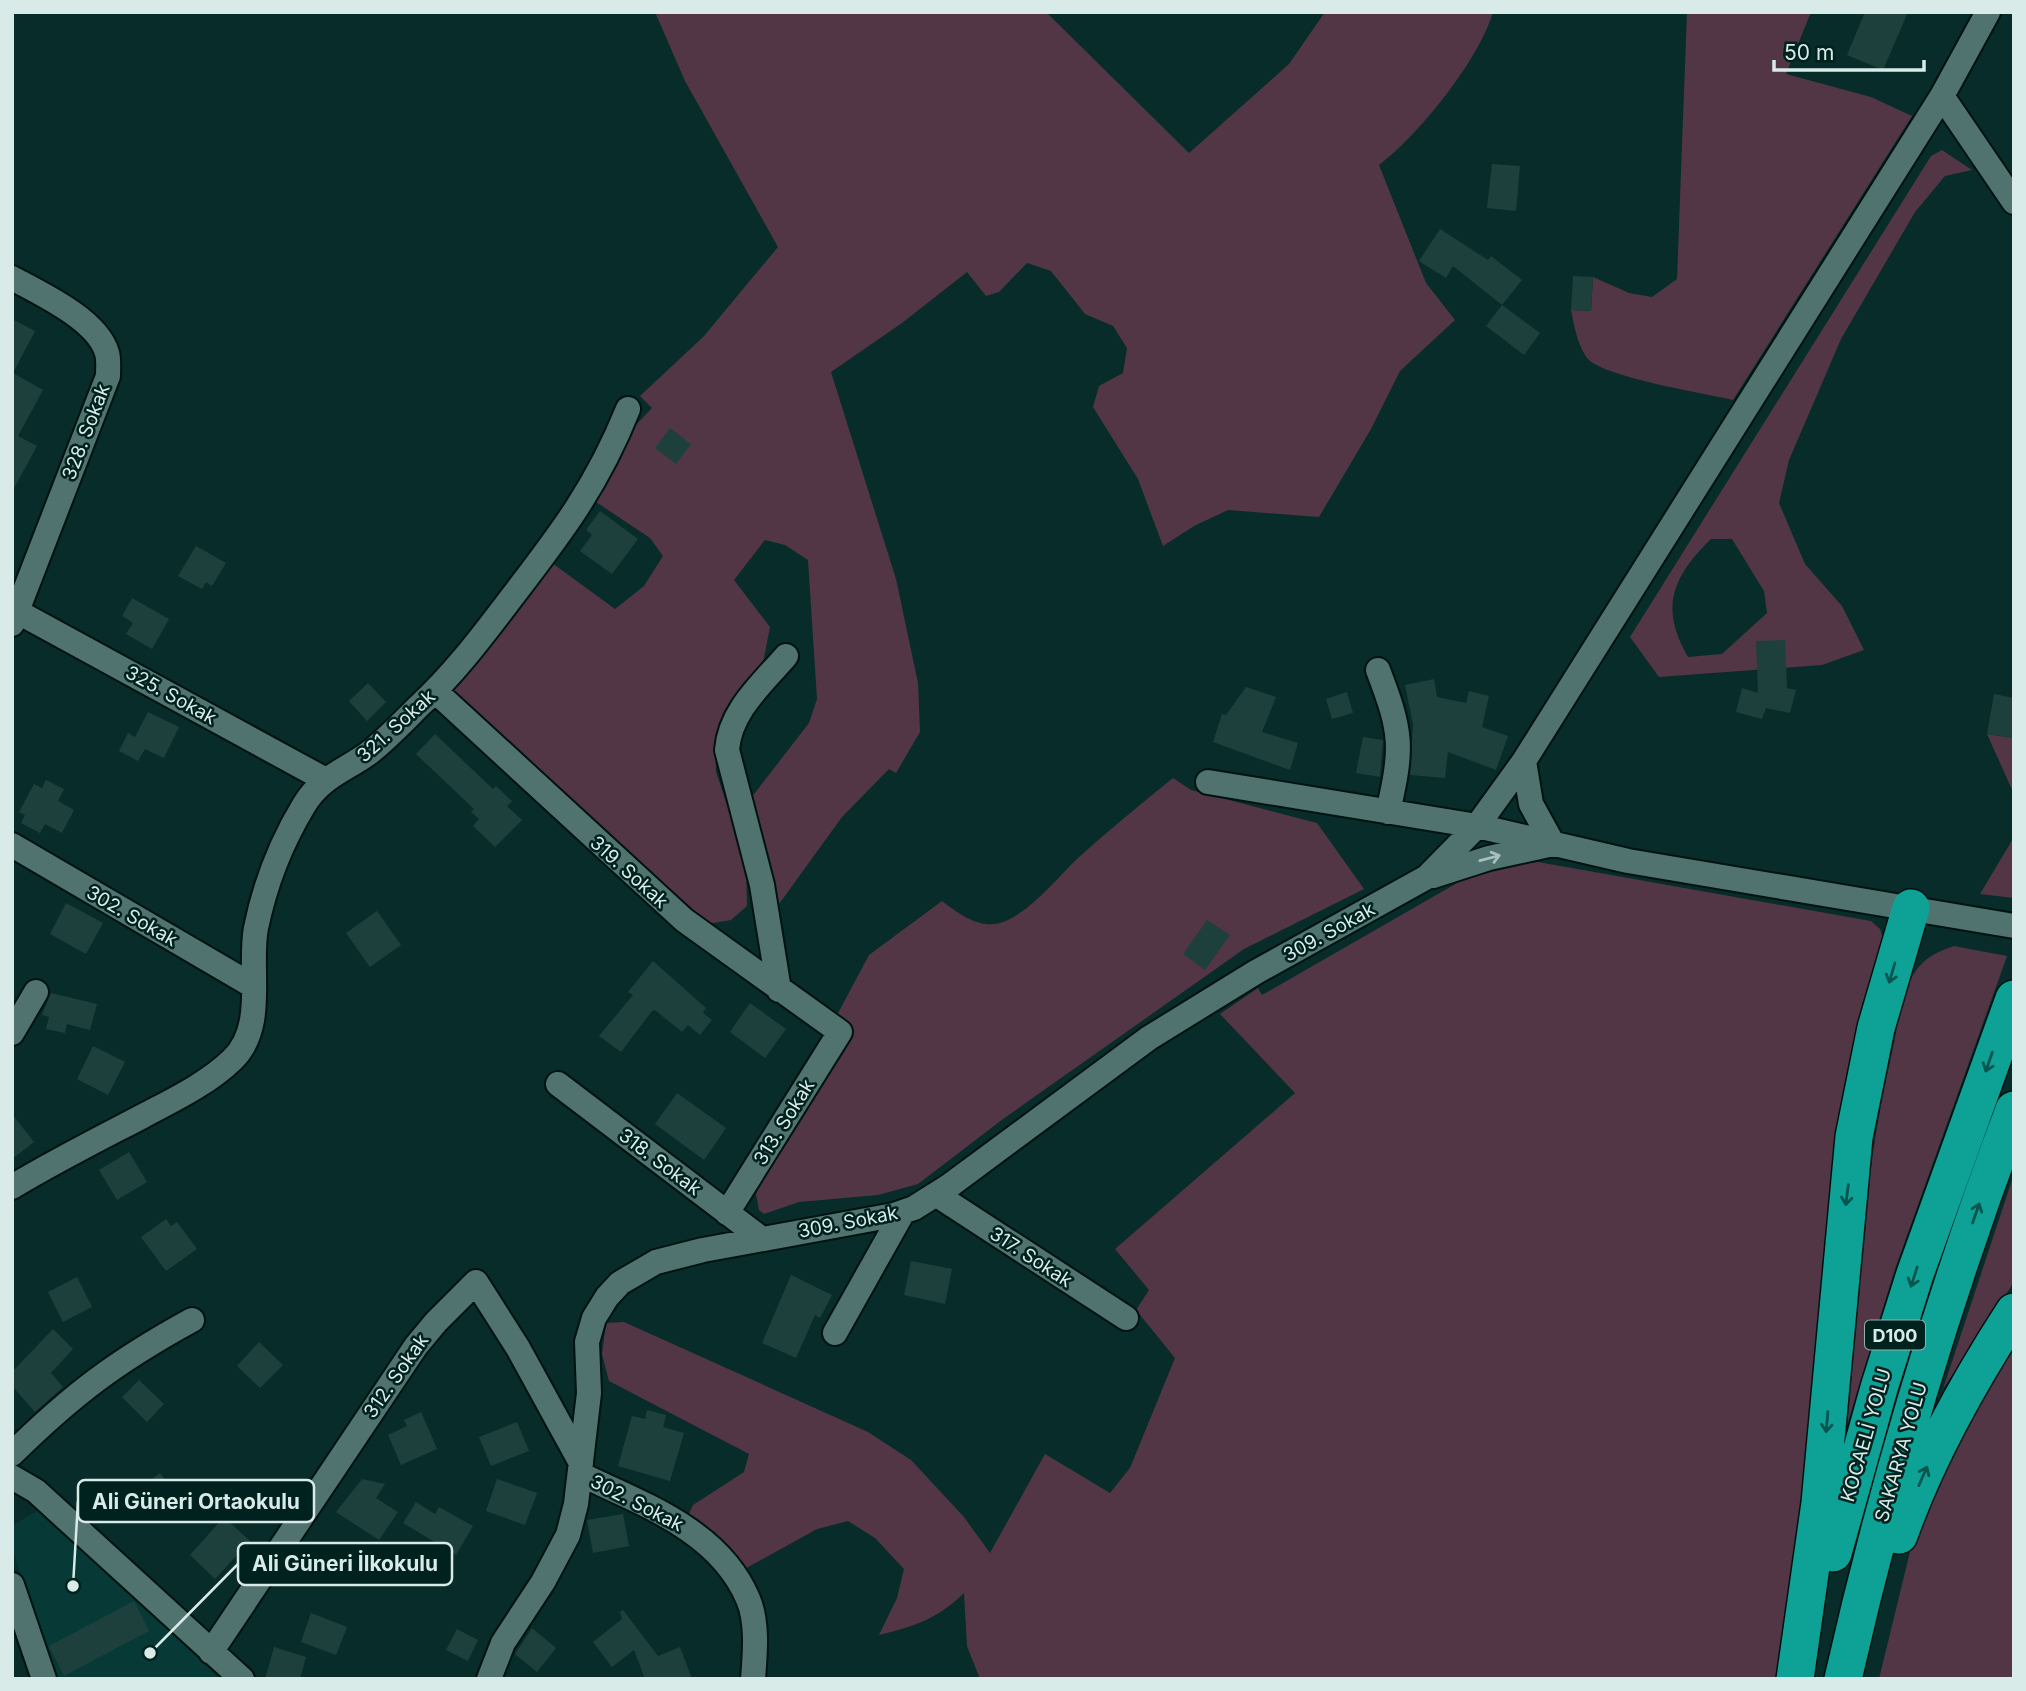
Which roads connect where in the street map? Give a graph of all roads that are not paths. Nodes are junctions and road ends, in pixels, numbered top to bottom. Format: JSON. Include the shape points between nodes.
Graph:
{"nodes":[{"id":1,"x":1988,"y":12,"type":"edge"},
{"id":2,"x":1942,"y":96,"type":"junction"},
{"id":3,"x":2014,"y":202,"type":"edge"},
{"id":4,"x":12,"y":278,"type":"edge"},
{"id":5,"x":628,"y":409,"type":"dead end"},
{"id":6,"x":15,"y":618,"type":"edge"},
{"id":7,"x":786,"y":656,"type":"dead end"},
{"id":8,"x":1378,"y":670,"type":"dead end"},
{"id":9,"x":435,"y":691,"type":"junction"},
{"id":10,"x":1524,"y":761,"type":"junction"},
{"id":11,"x":324,"y":779,"type":"junction"},
{"id":12,"x":1208,"y":782,"type":"dead end"},
{"id":13,"x":1388,"y":811,"type":"junction"},
{"id":14,"x":1477,"y":826,"type":"junction"},
{"id":15,"x":1553,"y":844,"type":"junction"},
{"id":16,"x":12,"y":845,"type":"edge"},
{"id":17,"x":1427,"y":877,"type":"junction"},
{"id":18,"x":1911,"y":908,"type":"junction"},
{"id":19,"x":2014,"y":926,"type":"edge"},
{"id":20,"x":253,"y":986,"type":"junction"},
{"id":21,"x":779,"y":990,"type":"junction"},
{"id":22,"x":36,"y":992,"type":"dead end"},
{"id":23,"x":2014,"y":999,"type":"edge"},
{"id":24,"x":840,"y":1032,"type":"joint"},
{"id":25,"x":12,"y":1033,"type":"edge"},
{"id":26,"x":558,"y":1084,"type":"dead end"},
{"id":27,"x":2014,"y":1110,"type":"edge"},
{"id":28,"x":12,"y":1187,"type":"edge"},
{"id":29,"x":937,"y":1195,"type":"junction"},
{"id":30,"x":902,"y":1212,"type":"junction"},
{"id":31,"x":727,"y":1213,"type":"junction"},
{"id":32,"x":762,"y":1239,"type":"junction"},
{"id":33,"x":2014,"y":1312,"type":"edge"},
{"id":34,"x":1126,"y":1318,"type":"dead end"},
{"id":35,"x":192,"y":1320,"type":"dead end"},
{"id":36,"x":835,"y":1333,"type":"dead end"},
{"id":37,"x":12,"y":1454,"type":"edge"},
{"id":38,"x":580,"y":1468,"type":"junction"},
{"id":39,"x":12,"y":1477,"type":"edge"},
{"id":40,"x":12,"y":1585,"type":"edge"},
{"id":41,"x":211,"y":1652,"type":"junction"},
{"id":42,"x":44,"y":1679,"type":"edge"},
{"id":43,"x":242,"y":1679,"type":"edge"},
{"id":44,"x":489,"y":1679,"type":"edge"},
{"id":45,"x":753,"y":1679,"type":"edge"},
{"id":46,"x":1795,"y":1679,"type":"edge"},
{"id":47,"x":1803,"y":1679,"type":"edge"},
{"id":48,"x":1843,"y":1679,"type":"edge"},
{"id":49,"x":1850,"y":1679,"type":"edge"}],
"edges":[{"from":1,"to":2,"type":"street","name":"309. Sokak"},
{"from":2,"to":3,"type":"street"},
{"from":2,"to":10,"type":"street","name":"309. Sokak"},
{"from":4,"to":6,"type":"street","name":"328. Sokak","via":[[83,322],[100,339],[107,354],[108,376]]},
{"from":5,"to":9,"type":"street","name":"321. Sokak","via":[[606,461],[576,513]]},
{"from":6,"to":11,"type":"street","name":"325. Sokak"},
{"from":7,"to":21,"type":"street","via":[[736,714],[728,731],[727,750],[762,886]]},
{"from":8,"to":13,"type":"street","via":[[1397,719],[1399,741]]},
{"from":9,"to":11,"type":"street","name":"321. Sokak","via":[[374,749]]},
{"from":9,"to":21,"type":"street","name":"319. Sokak","via":[[674,912]]},
{"from":10,"to":14,"type":"street","name":"309. Sokak"},
{"from":10,"to":15,"type":"street","via":[[1531,804]]},
{"from":11,"to":20,"type":"street","name":"321. Sokak","via":[[305,803],[268,878],[256,929]]},
{"from":12,"to":13,"type":"street"},
{"from":13,"to":14,"type":"street"},
{"from":14,"to":15,"type":"street"},
{"from":14,"to":17,"type":"street","name":"309. Sokak"},
{"from":17,"to":15,"type":"street","one_way":true},
{"from":15,"to":18,"type":"street","via":[[1628,861]]},
{"from":16,"to":20,"type":"street","name":"302. Sokak"},
{"from":17,"to":29,"type":"street","name":"309. Sokak","via":[[1149,1038]]},
{"from":18,"to":19,"type":"street"},
{"from":18,"to":46,"type":"highway","one_way":true,"via":[[1871,1050],[1854,1137],[1820,1503]]},
{"from":20,"to":28,"type":"street","name":"321. Sokak","via":[[248,1036],[233,1059],[177,1098]]},
{"from":21,"to":24,"type":"street","name":"319. Sokak"},
{"from":22,"to":25,"type":"street"},
{"from":23,"to":47,"type":"highway","name":"KOCAELİ YOLU","number":"D100","one_way":true,"via":[[1878,1388]]},
{"from":24,"to":31,"type":"street","name":"313. Sokak"},
{"from":26,"to":31,"type":"street","name":"318. Sokak"},
{"from":48,"to":27,"type":"highway","name":"SAKARYA YOLU","number":"D100","one_way":true,"via":[[1868,1567],[1909,1422]]},
{"from":29,"to":30,"type":"street","name":"309. Sokak"},
{"from":29,"to":34,"type":"street","name":"317. Sokak"},
{"from":30,"to":32,"type":"street","name":"309. Sokak"},
{"from":30,"to":36,"type":"street"},
{"from":31,"to":32,"type":"street","name":"318. Sokak"},
{"from":32,"to":38,"type":"street","name":"309. Sokak","via":[[656,1262],[620,1283],[607,1297],[587,1342],[589,1393]]},
{"from":49,"to":33,"type":"highway","one_way":true,"via":[[1906,1513],[1967,1386]]},
{"from":35,"to":37,"type":"street","via":[[104,1372]]},
{"from":38,"to":41,"type":"street","name":"312. Sokak","via":[[518,1348],[476,1282],[416,1346]]},
{"from":38,"to":44,"type":"street","name":"309. Sokak","via":[[568,1535],[503,1643]]},
{"from":38,"to":45,"type":"street","name":"302. Sokak","via":[[693,1532],[724,1563],[748,1600],[754,1621]]},
{"from":39,"to":41,"type":"street","via":[[36,1491]]},
{"from":40,"to":42,"type":"street"},
{"from":41,"to":43,"type":"street"}]}
